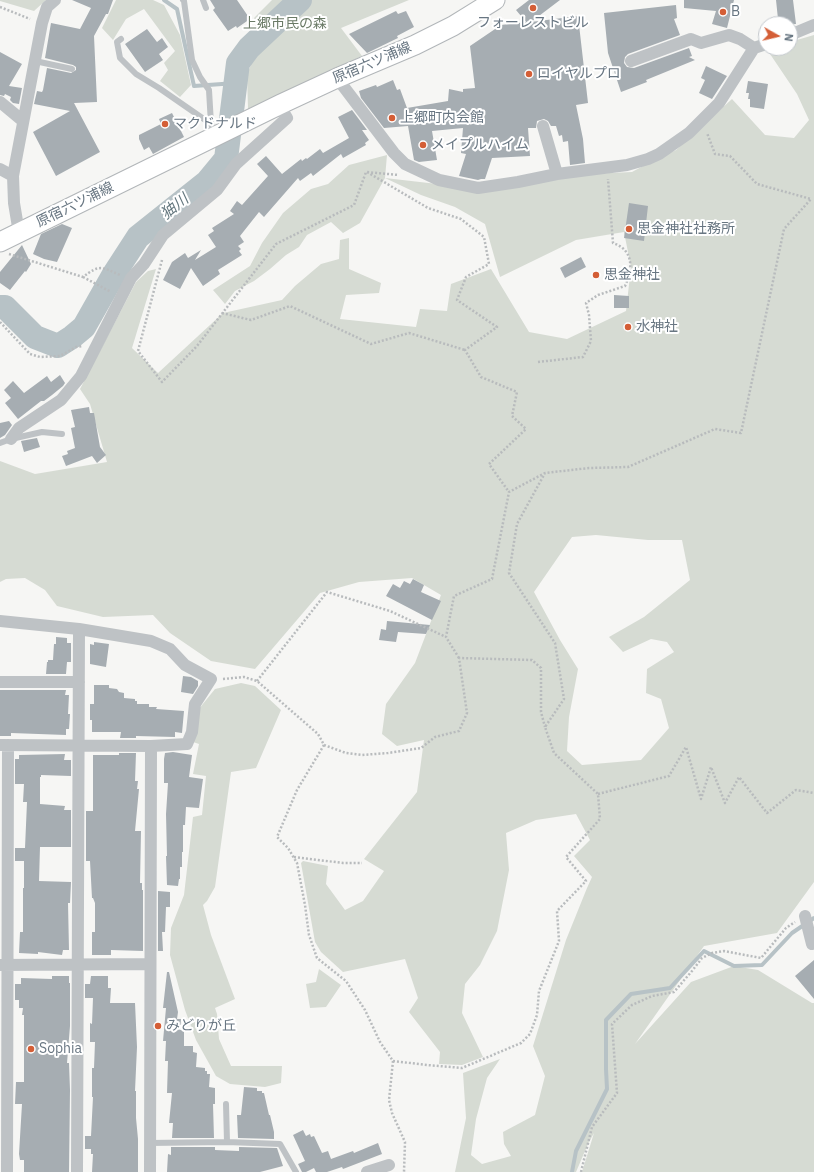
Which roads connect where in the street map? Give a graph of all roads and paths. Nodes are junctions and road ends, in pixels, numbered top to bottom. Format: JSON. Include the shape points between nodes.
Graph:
{"nodes":[{"id":1,"x":55,"y":0,"type":"edge"},
{"id":2,"x":185,"y":0,"type":"edge"},
{"id":3,"x":203,"y":0,"type":"edge"},
{"id":4,"x":495,"y":0,"type":"edge"},
{"id":5,"x":0,"y":7,"type":"edge"},
{"id":6,"x":206,"y":8,"type":"dead end"},
{"id":7,"x":42,"y":23,"type":"junction"},
{"id":8,"x":814,"y":25,"type":"edge"},
{"id":9,"x":798,"y":32,"type":"edge"},
{"id":10,"x":121,"y":39,"type":"dead end"},
{"id":11,"x":758,"y":47,"type":"edge"},
{"id":12,"x":754,"y":48,"type":"junction"},
{"id":13,"x":35,"y":61,"type":"junction"},
{"id":14,"x":631,"y":61,"type":"dead end"},
{"id":15,"x":72,"y":69,"type":"dead end"},
{"id":16,"x":337,"y":78,"type":"junction"},
{"id":17,"x":0,"y":102,"type":"edge"},
{"id":18,"x":279,"y":105,"type":"junction"},
{"id":19,"x":702,"y":118,"type":"junction"},
{"id":20,"x":23,"y":121,"type":"junction"},
{"id":21,"x":543,"y":126,"type":"dead end"},
{"id":22,"x":212,"y":130,"type":"junction"},
{"id":23,"x":608,"y":168,"type":"junction"},
{"id":24,"x":0,"y":169,"type":"edge"},
{"id":25,"x":366,"y":172,"type":"junction"},
{"id":26,"x":557,"y":174,"type":"junction"},
{"id":27,"x":13,"y":176,"type":"junction"},
{"id":28,"x":403,"y":176,"type":"dead end"},
{"id":29,"x":19,"y":233,"type":"junction"},
{"id":30,"x":3,"y":248,"type":"edge"},
{"id":31,"x":144,"y":264,"type":"junction"},
{"id":32,"x":84,"y":277,"type":"junction"},
{"id":33,"x":123,"y":277,"type":"dead end"},
{"id":34,"x":114,"y":294,"type":"dead end"},
{"id":35,"x":222,"y":313,"type":"junction"},
{"id":36,"x":0,"y":322,"type":"edge"},
{"id":37,"x":95,"y":349,"type":"junction"},
{"id":38,"x":465,"y":350,"type":"junction"},
{"id":39,"x":538,"y":362,"type":"dead end"},
{"id":40,"x":62,"y":434,"type":"dead end"},
{"id":41,"x":5,"y":441,"type":"edge"},
{"id":42,"x":545,"y":473,"type":"junction"},
{"id":43,"x":509,"y":492,"type":"junction"},
{"id":44,"x":0,"y":621,"type":"edge"},
{"id":45,"x":79,"y":628,"type":"junction"},
{"id":46,"x":446,"y":637,"type":"junction"},
{"id":47,"x":459,"y":658,"type":"junction"},
{"id":48,"x":211,"y":679,"type":"junction"},
{"id":49,"x":258,"y":681,"type":"junction"},
{"id":50,"x":0,"y":682,"type":"edge"},
{"id":51,"x":78,"y":682,"type":"junction"},
{"id":52,"x":545,"y":727,"type":"junction"},
{"id":53,"x":4,"y":745,"type":"edge"},
{"id":54,"x":324,"y":745,"type":"junction"},
{"id":55,"x":78,"y":746,"type":"junction"},
{"id":56,"x":151,"y":746,"type":"junction"},
{"id":57,"x":814,"y":793,"type":"edge"},
{"id":58,"x":598,"y":794,"type":"junction"},
{"id":59,"x":294,"y":857,"type":"junction"},
{"id":60,"x":362,"y":863,"type":"dead end"},
{"id":61,"x":805,"y":916,"type":"joint"},
{"id":62,"x":810,"y":938,"type":"dead end"},
{"id":63,"x":78,"y":964,"type":"junction"},
{"id":64,"x":149,"y":964,"type":"junction"},
{"id":65,"x":4,"y":965,"type":"edge"},
{"id":66,"x":393,"y":1061,"type":"junction"},
{"id":67,"x":226,"y":1104,"type":"dead end"},
{"id":68,"x":227,"y":1142,"type":"junction"},
{"id":69,"x":149,"y":1143,"type":"junction"},
{"id":70,"x":389,"y":1165,"type":"dead end"},
{"id":71,"x":7,"y":1172,"type":"edge"},
{"id":72,"x":77,"y":1172,"type":"edge"},
{"id":73,"x":150,"y":1172,"type":"edge"},
{"id":74,"x":296,"y":1172,"type":"edge"},
{"id":75,"x":368,"y":1172,"type":"edge"},
{"id":76,"x":404,"y":1172,"type":"edge"},
{"id":77,"x":581,"y":1172,"type":"edge"}],
"edges":[{"from":1,"to":7,"type":"street","via":[[47,7]]},
{"from":2,"to":22,"type":"lane","via":[[192,60],[209,90]]},
{"from":3,"to":6,"type":"lane"},
{"from":4,"to":16,"type":"main road","name":"原宿六ツ浦線","via":[[453,26],[415,45]]},
{"from":5,"to":7,"type":"path"},
{"from":7,"to":13,"type":"street"},
{"from":8,"to":9,"type":"street"},
{"from":10,"to":22,"type":"lane","via":[[117,42],[120,58],[136,74],[159,88]]},
{"from":11,"to":12,"type":"street"},
{"from":12,"to":14,"type":"street","via":[[729,35],[700,43],[691,39]]},
{"from":12,"to":19,"type":"street","via":[[719,103]]},
{"from":13,"to":15,"type":"lane"},
{"from":13,"to":20,"type":"street"},
{"from":16,"to":18,"type":"main road","name":"原宿六ツ浦線"},
{"from":16,"to":26,"type":"street","via":[[405,164],[439,180],[478,188]]},
{"from":17,"to":20,"type":"street"},
{"from":18,"to":22,"type":"main road","name":"原宿六ツ浦線","via":[[246,122]]},
{"from":18,"to":31,"type":"street","via":[[287,118],[236,164],[217,190],[163,235]]},
{"from":19,"to":23,"type":"street","via":[[689,132],[658,154],[627,165]]},
{"from":19,"to":42,"type":"path","via":[[715,154],[730,156],[757,184],[811,199],[784,229],[741,433],[714,429],[628,467]]},
{"from":20,"to":27,"type":"street"},
{"from":21,"to":26,"type":"street"},
{"from":22,"to":29,"type":"main road","name":"原宿六ツ浦線"},
{"from":23,"to":26,"type":"street"},
{"from":23,"to":39,"type":"path","via":[[613,243],[624,249],[628,256],[631,262],[630,275],[625,286],[598,294],[586,303],[591,341],[583,357]]},
{"from":24,"to":27,"type":"street"},
{"from":25,"to":28,"type":"path"},
{"from":25,"to":35,"type":"path","via":[[354,205],[276,244]]},
{"from":25,"to":38,"type":"path","via":[[428,208],[461,219],[484,237],[489,264],[466,277],[457,300],[497,327]]},
{"from":27,"to":29,"type":"street"},
{"from":29,"to":30,"type":"main road","name":"原宿六ツ浦線"},
{"from":30,"to":32,"type":"path"},
{"from":31,"to":35,"type":"path","via":[[164,256],[138,351],[162,382],[197,346]]},
{"from":31,"to":37,"type":"street","via":[[131,278]]},
{"from":32,"to":33,"type":"path","via":[[95,268],[105,268]]},
{"from":32,"to":34,"type":"path"},
{"from":35,"to":38,"type":"path","via":[[251,320],[290,306],[371,344],[409,333]]},
{"from":36,"to":37,"type":"path","via":[[30,354],[40,357],[60,356],[85,345]]},
{"from":37,"to":41,"type":"street","via":[[81,376],[61,400],[19,428]]},
{"from":38,"to":43,"type":"path","via":[[481,377],[517,392],[512,416],[526,429],[489,464]]},
{"from":40,"to":41,"type":"lane","via":[[42,432]]},
{"from":42,"to":43,"type":"path"},
{"from":42,"to":52,"type":"path","via":[[517,524],[508,573],[555,643],[564,699]]},
{"from":43,"to":46,"type":"path","via":[[492,579],[454,596]]},
{"from":44,"to":45,"type":"street"},
{"from":45,"to":48,"type":"street","via":[[151,641],[170,649],[185,665]]},
{"from":45,"to":51,"type":"street"},
{"from":46,"to":47,"type":"path"},
{"from":46,"to":49,"type":"path","via":[[390,612],[327,592]]},
{"from":47,"to":52,"type":"path","via":[[532,660],[541,668],[541,712]]},
{"from":47,"to":54,"type":"path","via":[[468,713],[460,731],[435,738],[421,748],[388,753],[362,755],[346,753]]},
{"from":48,"to":49,"type":"path","via":[[244,677]]},
{"from":48,"to":56,"type":"street","via":[[195,704],[192,732],[187,744]]},
{"from":49,"to":54,"type":"path","via":[[318,734]]},
{"from":50,"to":51,"type":"street"},
{"from":51,"to":55,"type":"street"},
{"from":52,"to":58,"type":"path","via":[[554,753]]},
{"from":53,"to":55,"type":"street"},
{"from":53,"to":65,"type":"street"},
{"from":54,"to":59,"type":"path","via":[[297,790],[277,837]]},
{"from":55,"to":56,"type":"street"},
{"from":55,"to":63,"type":"street"},
{"from":56,"to":64,"type":"street"},
{"from":57,"to":58,"type":"path","via":[[796,790],[767,813],[739,777],[724,803],[711,767],[701,799],[686,747],[669,776]]},
{"from":58,"to":66,"type":"path","via":[[600,819],[566,857],[586,881],[557,911],[559,941],[538,991],[537,1015],[530,1034],[521,1043],[462,1068]]},
{"from":59,"to":60,"type":"path"},
{"from":59,"to":66,"type":"path","via":[[297,862],[309,935],[317,958],[346,981]]},
{"from":61,"to":62,"type":"street"},
{"from":61,"to":77,"type":"path","via":[[786,928],[761,958],[724,951],[712,953],[702,958],[674,992],[652,996],[632,1005],[612,1024],[617,1093],[592,1127]]},
{"from":63,"to":64,"type":"street"},
{"from":63,"to":65,"type":"street"},
{"from":63,"to":72,"type":"street"},
{"from":64,"to":69,"type":"street"},
{"from":65,"to":71,"type":"street"},
{"from":66,"to":76,"type":"path","via":[[389,1100],[405,1142]]},
{"from":67,"to":68,"type":"lane"},
{"from":68,"to":69,"type":"lane"},
{"from":68,"to":74,"type":"lane","via":[[280,1144]]},
{"from":69,"to":73,"type":"street"},
{"from":70,"to":75,"type":"street"}]}
